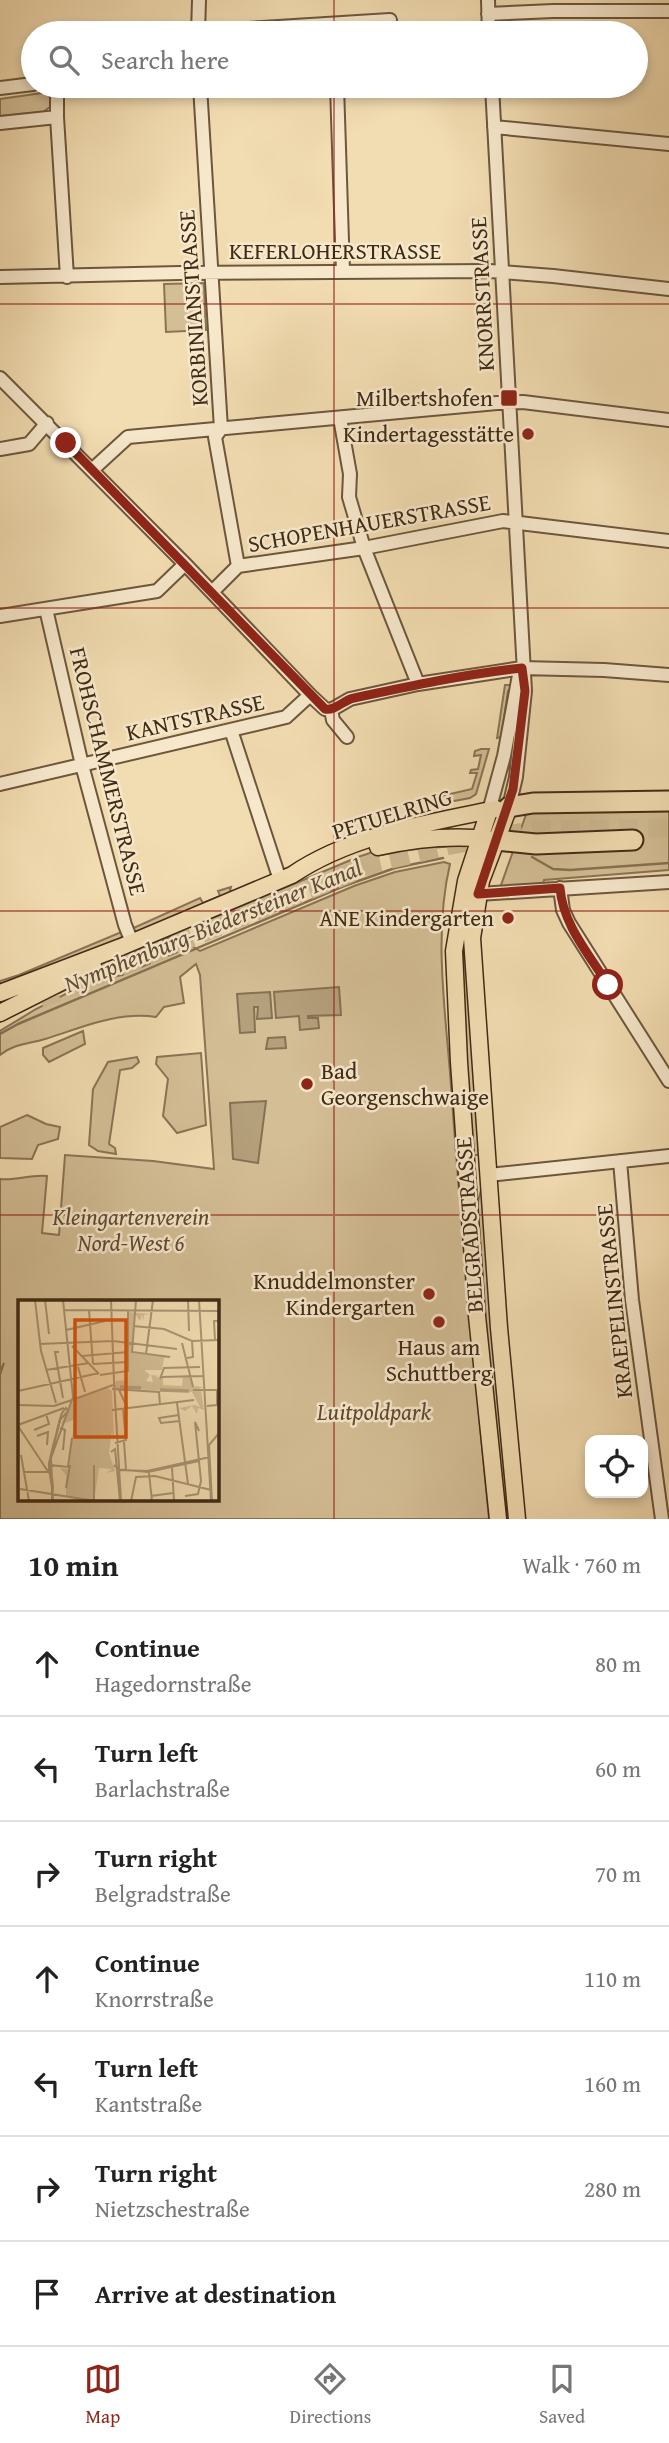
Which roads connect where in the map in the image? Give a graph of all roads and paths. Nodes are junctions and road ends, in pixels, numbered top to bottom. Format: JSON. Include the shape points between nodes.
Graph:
{"nodes":[{"id":1,"x":200,"y":0,"type":"edge"},
{"id":2,"x":488,"y":0,"type":"edge"},
{"id":3,"x":669,"y":11,"type":"edge"},
{"id":4,"x":488,"y":14,"type":"junction"},
{"id":5,"x":390,"y":20,"type":"dead end"},
{"id":6,"x":196,"y":21,"type":"edge"},
{"id":7,"x":384,"y":21,"type":"edge"},
{"id":8,"x":488,"y":21,"type":"edge"},
{"id":9,"x":21,"y":86,"type":"edge"},
{"id":10,"x":0,"y":89,"type":"edge"},
{"id":11,"x":57,"y":98,"type":"edge"},
{"id":12,"x":201,"y":98,"type":"edge"},
{"id":13,"x":337,"y":98,"type":"edge"},
{"id":14,"x":493,"y":98,"type":"edge"},
{"id":15,"x":57,"y":117,"type":"junction"},
{"id":16,"x":0,"y":123,"type":"edge"},
{"id":17,"x":494,"y":127,"type":"junction"},
{"id":18,"x":669,"y":144,"type":"edge"},
{"id":19,"x":343,"y":272,"type":"junction"},
{"id":20,"x":211,"y":273,"type":"junction"},
{"id":21,"x":502,"y":273,"type":"junction"},
{"id":22,"x":0,"y":277,"type":"edge"},
{"id":23,"x":67,"y":277,"type":"junction"},
{"id":24,"x":669,"y":289,"type":"edge"},
{"id":25,"x":0,"y":377,"type":"edge"},
{"id":26,"x":508,"y":402,"type":"junction"},
{"id":27,"x":340,"y":418,"type":"junction"},
{"id":28,"x":669,"y":420,"type":"edge"},
{"id":29,"x":47,"y":424,"type":"junction"},
{"id":30,"x":221,"y":429,"type":"junction"},
{"id":31,"x":0,"y":449,"type":"edge"},
{"id":32,"x":92,"y":470,"type":"junction"},
{"id":33,"x":516,"y":521,"type":"junction"},
{"id":34,"x":669,"y":541,"type":"edge"},
{"id":35,"x":364,"y":548,"type":"junction"},
{"id":36,"x":185,"y":564,"type":"junction"},
{"id":37,"x":238,"y":566,"type":"junction"},
{"id":38,"x":212,"y":592,"type":"junction"},
{"id":39,"x":46,"y":609,"type":"junction"},
{"id":40,"x":0,"y":616,"type":"edge"},
{"id":41,"x":522,"y":668,"type":"junction"},
{"id":42,"x":669,"y":675,"type":"edge"},
{"id":43,"x":418,"y":684,"type":"junction"},
{"id":44,"x":310,"y":695,"type":"junction"},
{"id":45,"x":331,"y":710,"type":"junction"},
{"id":46,"x":231,"y":730,"type":"junction"},
{"id":47,"x":347,"y":737,"type":"dead end"},
{"id":48,"x":82,"y":765,"type":"junction"},
{"id":49,"x":0,"y":784,"type":"edge"},
{"id":50,"x":669,"y":802,"type":"edge"},
{"id":51,"x":509,"y":807,"type":"junction"},
{"id":52,"x":489,"y":811,"type":"junction"},
{"id":53,"x":487,"y":839,"type":"junction"},
{"id":54,"x":633,"y":840,"type":"dead end"},
{"id":55,"x":286,"y":878,"type":"junction"},
{"id":56,"x":669,"y":882,"type":"edge"},
{"id":57,"x":560,"y":888,"type":"junction"},
{"id":58,"x":478,"y":894,"type":"junction"},
{"id":59,"x":456,"y":937,"type":"junction"},
{"id":60,"x":472,"y":939,"type":"junction"},
{"id":61,"x":126,"y":944,"type":"junction"},
{"id":62,"x":473,"y":957,"type":"junction"},
{"id":63,"x":454,"y":960,"type":"junction"},
{"id":64,"x":0,"y":993,"type":"edge"},
{"id":65,"x":0,"y":1013,"type":"edge"},
{"id":66,"x":669,"y":1081,"type":"edge"},
{"id":67,"x":669,"y":1156,"type":"edge"},
{"id":68,"x":620,"y":1161,"type":"junction"},
{"id":69,"x":489,"y":1175,"type":"junction"},
{"id":70,"x":498,"y":1519,"type":"edge"},
{"id":71,"x":517,"y":1519,"type":"edge"},
{"id":72,"x":662,"y":1519,"type":"edge"}],
"edges":[{"from":1,"to":6,"type":"street"},
{"from":2,"to":4,"type":"street"},
{"from":3,"to":4,"type":"street"},
{"from":4,"to":8,"type":"street"},
{"from":5,"to":7,"type":"street"},
{"from":9,"to":10,"type":"street"},
{"from":11,"to":15,"type":"street"},
{"from":12,"to":20,"type":"street","name":"KORBINIANSTRASSE"},
{"from":13,"to":19,"type":"street"},
{"from":14,"to":17,"type":"street","name":"KNORRSTRASSE"},
{"from":15,"to":16,"type":"street"},
{"from":15,"to":23,"type":"street"},
{"from":17,"to":18,"type":"street"},
{"from":17,"to":21,"type":"street","name":"KNORRSTRASSE"},
{"from":19,"to":20,"type":"street","name":"KEFERLOHERSTRASSE"},
{"from":19,"to":21,"type":"street","name":"KEFERLOHERSTRASSE"},
{"from":20,"to":23,"type":"street","name":"KEFERLOHERSTRASSE"},
{"from":20,"to":30,"type":"street","name":"KORBINIANSTRASSE"},
{"from":21,"to":24,"type":"street","name":"KEFERLOHERSTRASSE"},
{"from":21,"to":26,"type":"street","name":"KNORRSTRASSE"},
{"from":22,"to":23,"type":"street","name":"KEFERLOHERSTRASSE"},
{"from":25,"to":29,"type":"street"},
{"from":26,"to":27,"type":"street"},
{"from":26,"to":28,"type":"street"},
{"from":26,"to":33,"type":"street","name":"KNORRSTRASSE"},
{"from":27,"to":30,"type":"street"},
{"from":27,"to":35,"type":"street","via":[[351,474],[349,497]]},
{"from":29,"to":31,"type":"street","via":[[29,444]]},
{"from":29,"to":32,"type":"street"},
{"from":30,"to":32,"type":"street","via":[[128,437]]},
{"from":30,"to":37,"type":"street","name":"KORBINIANSTRASSE","via":[[215,437]]},
{"from":32,"to":36,"type":"street"},
{"from":33,"to":34,"type":"street","name":"SCHOPENHAUERSTRASSE"},
{"from":33,"to":35,"type":"street","name":"SCHOPENHAUERSTRASSE"},
{"from":33,"to":41,"type":"street","name":"KNORRSTRASSE"},
{"from":35,"to":37,"type":"street","name":"SCHOPENHAUERSTRASSE"},
{"from":35,"to":43,"type":"street"},
{"from":36,"to":38,"type":"street"},
{"from":36,"to":39,"type":"street","via":[[157,591]]},
{"from":37,"to":38,"type":"street","name":"SCHOPENHAUERSTRASSE"},
{"from":38,"to":44,"type":"street"},
{"from":39,"to":40,"type":"street"},
{"from":39,"to":48,"type":"street","name":"FROHSCHAMMERSTRASSE"},
{"from":41,"to":42,"type":"street"},
{"from":41,"to":43,"type":"street"},
{"from":41,"to":51,"type":"street","name":"KNORRSTRASSE","via":[[525,691]]},
{"from":41,"to":52,"type":"street","name":"KNORRSTRASSE"},
{"from":43,"to":45,"type":"street","via":[[350,699]]},
{"from":44,"to":45,"type":"street"},
{"from":44,"to":46,"type":"street","name":"KANTSTRASSE","via":[[290,716]]},
{"from":45,"to":47,"type":"street"},
{"from":46,"to":48,"type":"street","name":"KANTSTRASSE"},
{"from":46,"to":55,"type":"street"},
{"from":48,"to":49,"type":"street","name":"KANTSTRASSE"},
{"from":48,"to":61,"type":"street","name":"FROHSCHAMMERSTRASSE","via":[[125,925]]},
{"from":50,"to":51,"type":"highway"},
{"from":51,"to":52,"type":"main road","name":"PETUELRING"},
{"from":51,"to":53,"type":"main road","name":"BELGRADSTRASSE"},
{"from":52,"to":53,"type":"main road","name":"BELGRADSTRASSE"},
{"from":52,"to":55,"type":"main road","name":"PETUELRING","via":[[386,834]]},
{"from":53,"to":54,"type":"highway","via":[[536,844]]},
{"from":53,"to":55,"type":"main road","name":"PETUELRING","via":[[411,839]]},
{"from":53,"to":58,"type":"main road","name":"BELGRADSTRASSE"},
{"from":53,"to":59,"type":"main road","name":"BELGRADSTRASSE","via":[[466,881]]},
{"from":55,"to":61,"type":"main road","name":"PETUELRING"},
{"from":56,"to":57,"type":"street"},
{"from":57,"to":58,"type":"street"},
{"from":57,"to":66,"type":"street","via":[[569,923]]},
{"from":58,"to":60,"type":"main road","name":"BELGRADSTRASSE"},
{"from":59,"to":60,"type":"main road","via":[[467,942]]},
{"from":59,"to":63,"type":"main road","name":"BELGRADSTRASSE"},
{"from":60,"to":62,"type":"main road","name":"BELGRADSTRASSE"},
{"from":61,"to":64,"type":"main road","name":"PETUELRING"},
{"from":61,"to":65,"type":"main road","name":"PETUELRING","via":[[92,967]]},
{"from":62,"to":63,"type":"main road","via":[[459,954]]},
{"from":62,"to":69,"type":"main road","name":"BELGRADSTRASSE"},
{"from":63,"to":70,"type":"main road","name":"BELGRADSTRASSE","via":[[477,1316]]},
{"from":67,"to":68,"type":"street"},
{"from":68,"to":69,"type":"street"},
{"from":68,"to":72,"type":"street","name":"KRAEPELINSTRASSE","via":[[632,1300]]},
{"from":69,"to":71,"type":"main road","name":"BELGRADSTRASSE"}]}
